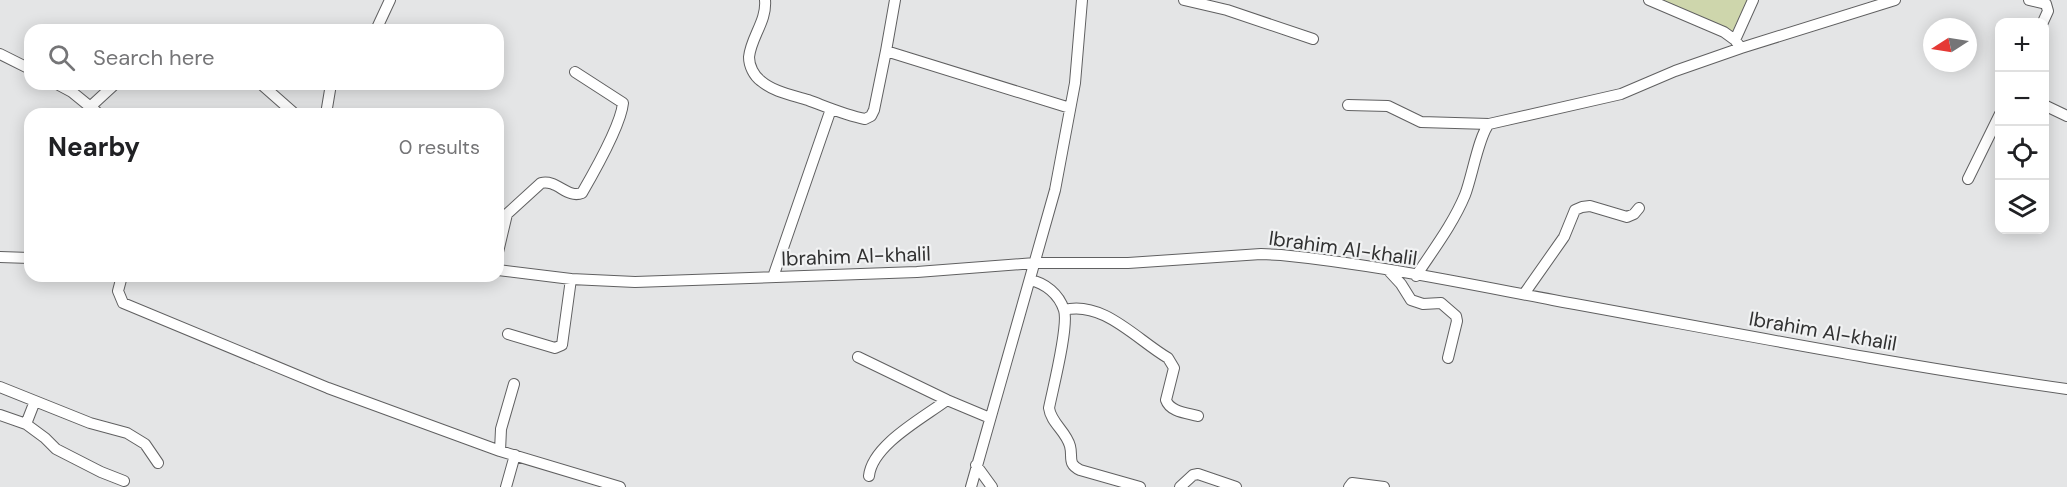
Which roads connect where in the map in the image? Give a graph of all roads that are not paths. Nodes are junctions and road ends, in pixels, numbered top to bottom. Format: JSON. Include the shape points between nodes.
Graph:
{"nodes":[{"id":1,"x":390,"y":0,"type":"edge"},
{"id":2,"x":765,"y":0,"type":"edge"},
{"id":3,"x":895,"y":0,"type":"edge"},
{"id":4,"x":1082,"y":0,"type":"edge"},
{"id":5,"x":1184,"y":0,"type":"edge"},
{"id":6,"x":1649,"y":0,"type":"edge"},
{"id":7,"x":1753,"y":0,"type":"edge"},
{"id":8,"x":1895,"y":0,"type":"edge"},
{"id":9,"x":2029,"y":0,"type":"edge"},
{"id":10,"x":2045,"y":18,"type":"edge"},
{"id":11,"x":379,"y":24,"type":"edge"},
{"id":12,"x":1313,"y":39,"type":"dead end"},
{"id":13,"x":1738,"y":44,"type":"junction"},
{"id":14,"x":886,"y":51,"type":"junction"},
{"id":15,"x":0,"y":54,"type":"edge"},
{"id":16,"x":24,"y":66,"type":"edge"},
{"id":17,"x":575,"y":72,"type":"dead end"},
{"id":18,"x":68,"y":90,"type":"edge"},
{"id":19,"x":111,"y":90,"type":"edge"},
{"id":20,"x":268,"y":90,"type":"edge"},
{"id":21,"x":330,"y":90,"type":"edge"},
{"id":22,"x":1347,"y":105,"type":"dead end"},
{"id":23,"x":2049,"y":107,"type":"edge"},
{"id":24,"x":91,"y":108,"type":"edge"},
{"id":25,"x":97,"y":108,"type":"edge"},
{"id":26,"x":288,"y":108,"type":"edge"},
{"id":27,"x":327,"y":108,"type":"edge"},
{"id":28,"x":1070,"y":108,"type":"junction"},
{"id":29,"x":831,"y":109,"type":"junction"},
{"id":30,"x":2067,"y":116,"type":"edge"},
{"id":31,"x":1489,"y":124,"type":"junction"},
{"id":32,"x":1995,"y":124,"type":"edge"},
{"id":33,"x":1968,"y":179,"type":"dead end"},
{"id":34,"x":1639,"y":208,"type":"dead end"},
{"id":35,"x":504,"y":227,"type":"edge"},
{"id":36,"x":0,"y":257,"type":"edge"},
{"id":37,"x":24,"y":258,"type":"edge"},
{"id":38,"x":1035,"y":263,"type":"junction"},
{"id":39,"x":504,"y":271,"type":"edge"},
{"id":40,"x":1389,"y":271,"type":"junction"},
{"id":41,"x":1416,"y":276,"type":"junction"},
{"id":42,"x":773,"y":277,"type":"junction"},
{"id":43,"x":571,"y":279,"type":"junction"},
{"id":44,"x":1030,"y":280,"type":"junction"},
{"id":45,"x":120,"y":282,"type":"edge"},
{"id":46,"x":1524,"y":294,"type":"junction"},
{"id":47,"x":1064,"y":310,"type":"junction"},
{"id":48,"x":508,"y":334,"type":"dead end"},
{"id":49,"x":858,"y":357,"type":"dead end"},
{"id":50,"x":1448,"y":358,"type":"dead end"},
{"id":51,"x":514,"y":384,"type":"dead end"},
{"id":52,"x":0,"y":387,"type":"edge"},
{"id":53,"x":2067,"y":389,"type":"edge"},
{"id":54,"x":947,"y":400,"type":"junction"},
{"id":55,"x":35,"y":401,"type":"junction"},
{"id":56,"x":0,"y":415,"type":"edge"},
{"id":57,"x":1198,"y":416,"type":"dead end"},
{"id":58,"x":990,"y":418,"type":"junction"},
{"id":59,"x":26,"y":424,"type":"junction"},
{"id":60,"x":500,"y":451,"type":"junction"},
{"id":61,"x":515,"y":456,"type":"junction"},
{"id":62,"x":158,"y":463,"type":"dead end"},
{"id":63,"x":976,"y":465,"type":"junction"},
{"id":64,"x":868,"y":476,"type":"dead end"},
{"id":65,"x":124,"y":481,"type":"dead end"},
{"id":66,"x":506,"y":487,"type":"edge"},
{"id":67,"x":620,"y":487,"type":"edge"},
{"id":68,"x":971,"y":487,"type":"edge"},
{"id":69,"x":992,"y":487,"type":"edge"},
{"id":70,"x":1140,"y":487,"type":"edge"},
{"id":71,"x":1180,"y":487,"type":"edge"},
{"id":72,"x":1236,"y":487,"type":"edge"},
{"id":73,"x":1349,"y":487,"type":"edge"},
{"id":74,"x":1384,"y":487,"type":"edge"}],
"edges":[{"from":1,"to":11,"type":"street"},
{"from":2,"to":29,"type":"street","via":[[766,12],[749,58],[758,80],[787,95]]},
{"from":3,"to":14,"type":"street"},
{"from":4,"to":28,"type":"street"},
{"from":5,"to":12,"type":"street"},
{"from":6,"to":13,"type":"street","via":[[1724,32]]},
{"from":7,"to":13,"type":"street"},
{"from":8,"to":13,"type":"street"},
{"from":9,"to":10,"type":"street","via":[[2046,4]]},
{"from":13,"to":31,"type":"street","via":[[1621,94]]},
{"from":14,"to":28,"type":"street"},
{"from":14,"to":29,"type":"street","via":[[871,116],[865,119]]},
{"from":15,"to":16,"type":"street"},
{"from":17,"to":35,"type":"street","via":[[623,104],[594,172],[577,196],[553,183],[541,183],[507,214]]},
{"from":18,"to":24,"type":"street"},
{"from":19,"to":25,"type":"street"},
{"from":20,"to":26,"type":"street"},
{"from":21,"to":27,"type":"street"},
{"from":22,"to":31,"type":"street","via":[[1388,106],[1421,122]]},
{"from":23,"to":30,"type":"street"},
{"from":28,"to":38,"type":"street","via":[[1055,190]]},
{"from":29,"to":42,"type":"street"},
{"from":31,"to":41,"type":"street","via":[[1464,196]]},
{"from":32,"to":33,"type":"street"},
{"from":34,"to":46,"type":"street","via":[[1627,217],[1590,206],[1575,210],[1564,237]]},
{"from":36,"to":37,"type":"street"},
{"from":38,"to":40,"type":"street","name":"Ibrahim Al-khalil","via":[[1261,254]]},
{"from":38,"to":42,"type":"street","name":"Ibrahim Al-khalil"},
{"from":38,"to":44,"type":"street"},
{"from":39,"to":43,"type":"street","name":"Ibrahim Al-khalil"},
{"from":40,"to":41,"type":"street","name":"Ibrahim Al-khalil"},
{"from":40,"to":50,"type":"street","via":[[1411,300],[1442,303],[1456,316]]},
{"from":41,"to":46,"type":"street","name":"Ibrahim Al-khalil"},
{"from":42,"to":43,"type":"street","name":"Ibrahim Al-khalil","via":[[635,282]]},
{"from":43,"to":48,"type":"street","via":[[562,345],[555,348]]},
{"from":44,"to":47,"type":"street","via":[[1055,294]]},
{"from":44,"to":58,"type":"street"},
{"from":45,"to":60,"type":"street","via":[[118,291],[123,303],[319,385]]},
{"from":46,"to":53,"type":"street","name":"Ibrahim Al-khalil","via":[[1796,346]]},
{"from":47,"to":57,"type":"street","via":[[1077,307],[1112,318],[1168,358],[1174,368],[1167,405]]},
{"from":47,"to":70,"type":"street","via":[[1049,408],[1070,446],[1070,463],[1074,468]]},
{"from":49,"to":54,"type":"street"},
{"from":51,"to":60,"type":"street","via":[[501,429]]},
{"from":52,"to":55,"type":"street"},
{"from":54,"to":58,"type":"street"},
{"from":54,"to":64,"type":"street","via":[[887,444],[874,457]]},
{"from":55,"to":59,"type":"street"},
{"from":55,"to":62,"type":"street","via":[[127,433],[145,444]]},
{"from":56,"to":59,"type":"street"},
{"from":58,"to":63,"type":"street"},
{"from":59,"to":65,"type":"street","via":[[56,449]]},
{"from":60,"to":61,"type":"street"},
{"from":61,"to":66,"type":"street"},
{"from":61,"to":67,"type":"street"},
{"from":63,"to":68,"type":"street"},
{"from":63,"to":69,"type":"street"},
{"from":71,"to":72,"type":"street","via":[[1198,474]]},
{"from":73,"to":74,"type":"street","via":[[1352,483]]}]}
